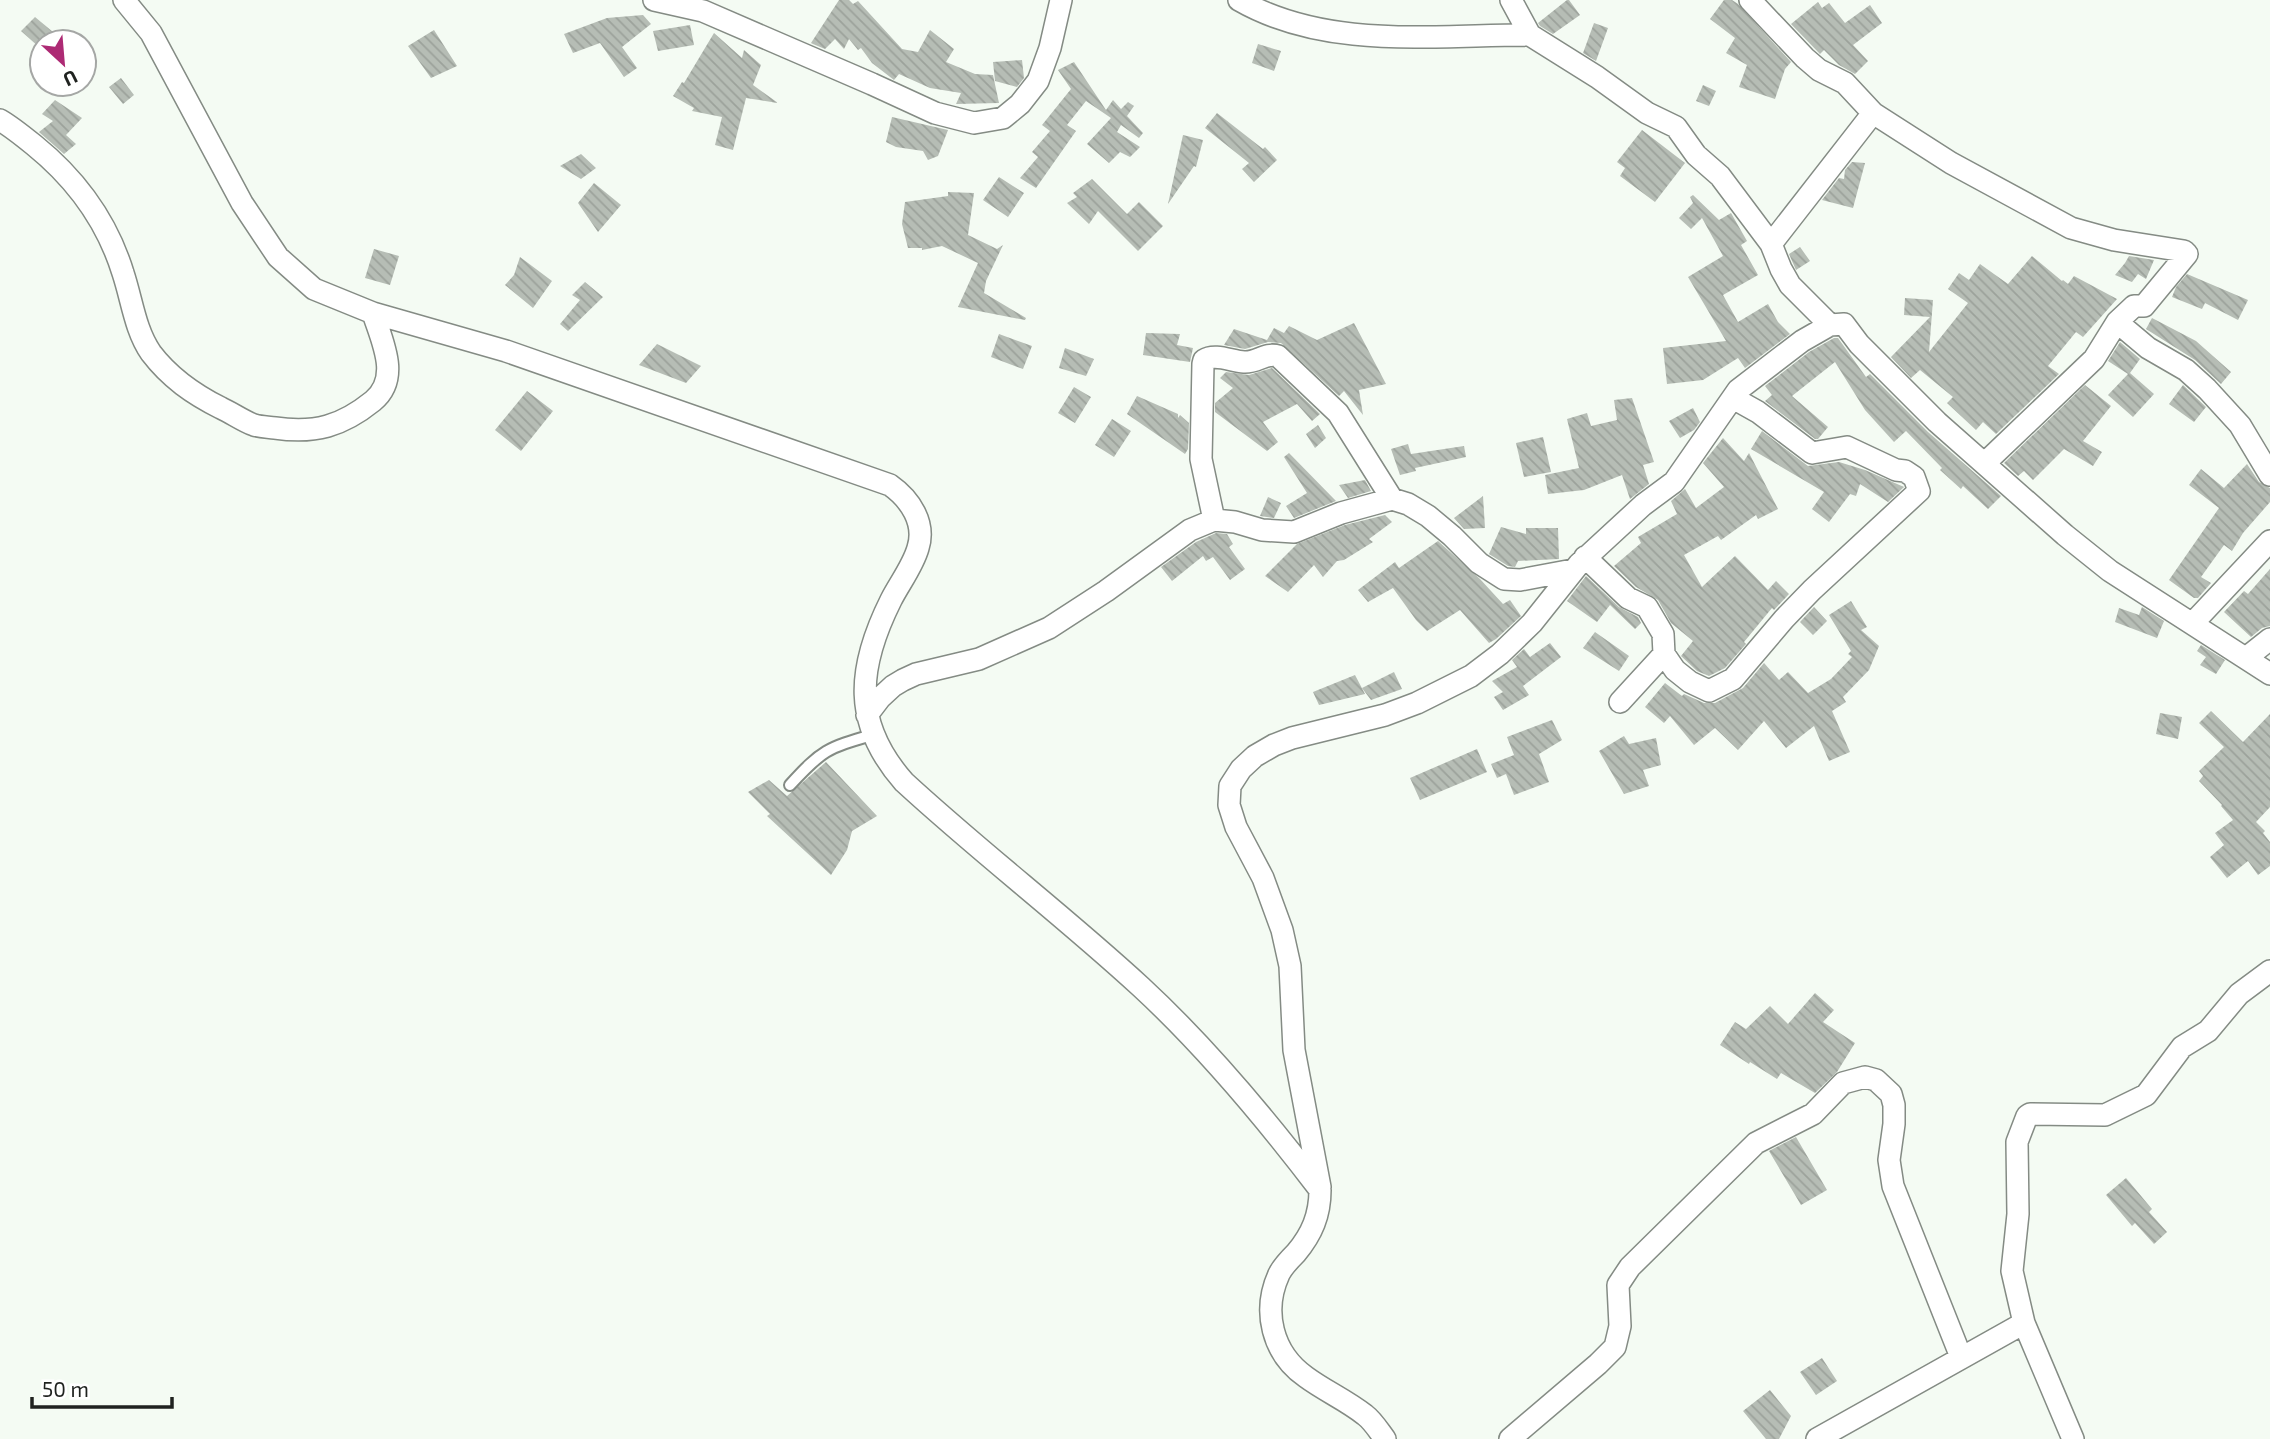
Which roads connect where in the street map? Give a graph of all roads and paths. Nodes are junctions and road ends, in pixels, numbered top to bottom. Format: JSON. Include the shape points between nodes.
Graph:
{"nodes":[{"id":1,"x":124,"y":0,"type":"edge"},
{"id":2,"x":654,"y":0,"type":"edge"},
{"id":3,"x":1062,"y":0,"type":"edge"},
{"id":4,"x":1239,"y":0,"type":"edge"},
{"id":5,"x":1511,"y":0,"type":"edge"},
{"id":6,"x":1750,"y":0,"type":"edge"},
{"id":7,"x":1530,"y":34,"type":"junction"},
{"id":8,"x":1873,"y":113,"type":"junction"},
{"id":9,"x":0,"y":120,"type":"edge"},
{"id":10,"x":1771,"y":244,"type":"junction"},
{"id":11,"x":373,"y":313,"type":"junction"},
{"id":12,"x":2117,"y":322,"type":"junction"},
{"id":13,"x":1830,"y":326,"type":"junction"},
{"id":14,"x":1733,"y":398,"type":"junction"},
{"id":15,"x":1985,"y":463,"type":"junction"},
{"id":16,"x":2270,"y":475,"type":"edge"},
{"id":17,"x":1392,"y":499,"type":"junction"},
{"id":18,"x":1214,"y":520,"type":"junction"},
{"id":19,"x":2270,"y":541,"type":"edge"},
{"id":20,"x":1579,"y":564,"type":"junction"},
{"id":21,"x":2193,"y":623,"type":"junction"},
{"id":22,"x":2270,"y":639,"type":"edge"},
{"id":23,"x":1664,"y":654,"type":"junction"},
{"id":24,"x":2246,"y":658,"type":"junction"},
{"id":25,"x":2270,"y":674,"type":"edge"},
{"id":26,"x":1620,"y":702,"type":"dead end"},
{"id":27,"x":869,"y":725,"type":"junction"},
{"id":28,"x":790,"y":785,"type":"dead end"},
{"id":29,"x":2270,"y":971,"type":"edge"},
{"id":30,"x":1320,"y":1190,"type":"junction"},
{"id":31,"x":2024,"y":1323,"type":"junction"},
{"id":32,"x":1961,"y":1356,"type":"junction"},
{"id":33,"x":1385,"y":1439,"type":"edge"},
{"id":34,"x":1510,"y":1439,"type":"edge"},
{"id":35,"x":1817,"y":1439,"type":"edge"},
{"id":36,"x":2073,"y":1439,"type":"edge"}],
"edges":[{"from":1,"to":11,"type":"street","via":[[150,33],[242,203],[278,257],[314,289]]},
{"from":2,"to":3,"type":"street","via":[[703,12],[935,113],[974,124],[1003,118],[1038,81]]},
{"from":4,"to":7,"type":"street","via":[[1261,13],[1307,27],[1366,34],[1402,38]]},
{"from":5,"to":7,"type":"street"},
{"from":6,"to":8,"type":"street","via":[[1805,58],[1844,83]]},
{"from":7,"to":10,"type":"street","via":[[1647,113],[1676,127]]},
{"from":8,"to":10,"type":"street"},
{"from":8,"to":12,"type":"street","via":[[1951,163],[2071,228],[2185,251],[2187,257],[2144,306],[2134,306]]},
{"from":9,"to":11,"type":"street","via":[[60,167],[80,190],[116,251],[138,329],[150,350],[171,377],[202,399],[255,425],[298,432],[354,416],[378,396],[389,375]]},
{"from":10,"to":13,"type":"street","via":[[1790,285]]},
{"from":11,"to":27,"type":"street","via":[[519,356],[890,485],[905,496],[916,516],[918,550],[877,628],[864,682]]},
{"from":12,"to":15,"type":"street","via":[[2094,359]]},
{"from":12,"to":16,"type":"street","via":[[2207,389],[2239,425]]},
{"from":13,"to":14,"type":"street","via":[[1802,341]]},
{"from":13,"to":15,"type":"street","via":[[1844,324],[1937,422]]},
{"from":14,"to":20,"type":"street","via":[[1674,482]]},
{"from":14,"to":23,"type":"street","via":[[1812,453],[1847,447],[1905,471],[1914,477],[1919,491],[1812,590],[1733,679],[1710,691],[1675,670]]},
{"from":15,"to":21,"type":"street","via":[[2109,570]]},
{"from":17,"to":18,"type":"street","via":[[1294,532]]},
{"from":17,"to":18,"type":"street","via":[[1338,413],[1278,356],[1246,362],[1211,356],[1203,364],[1201,459]]},
{"from":17,"to":20,"type":"street","via":[[1428,516],[1479,563],[1504,579],[1520,580]]},
{"from":18,"to":27,"type":"street","via":[[1190,530],[1049,628],[979,659],[903,680],[887,692]]},
{"from":19,"to":21,"type":"street"},
{"from":20,"to":23,"type":"street","via":[[1647,607],[1663,634]]},
{"from":20,"to":30,"type":"street","via":[[1532,623],[1471,676],[1385,715],[1274,745],[1255,755],[1230,786],[1229,805],[1236,827],[1263,878],[1285,942],[1294,1050]]},
{"from":21,"to":24,"type":"street"},
{"from":22,"to":24,"type":"street"},
{"from":23,"to":26,"type":"street"},
{"from":24,"to":25,"type":"street"},
{"from":27,"to":28,"type":"lane","via":[[823,752]]},
{"from":27,"to":30,"type":"street","via":[[886,762],[904,782],[1133,979],[1189,1036]]},
{"from":29,"to":31,"type":"street","via":[[2239,994],[2208,1031],[2182,1047],[2147,1095],[2105,1115],[2027,1116],[2017,1142],[2018,1214],[2012,1271]]},
{"from":30,"to":33,"type":"street","via":[[1317,1220],[1280,1271],[1270,1297],[1270,1321],[1276,1342],[1293,1367],[1366,1416]]},
{"from":31,"to":32,"type":"street"},
{"from":31,"to":36,"type":"street"},
{"from":32,"to":34,"type":"street","via":[[1892,1186],[1891,1094],[1876,1080],[1865,1077],[1843,1083],[1813,1114],[1756,1143],[1630,1267],[1618,1285],[1620,1326],[1615,1347]]},
{"from":32,"to":35,"type":"street"}]}
